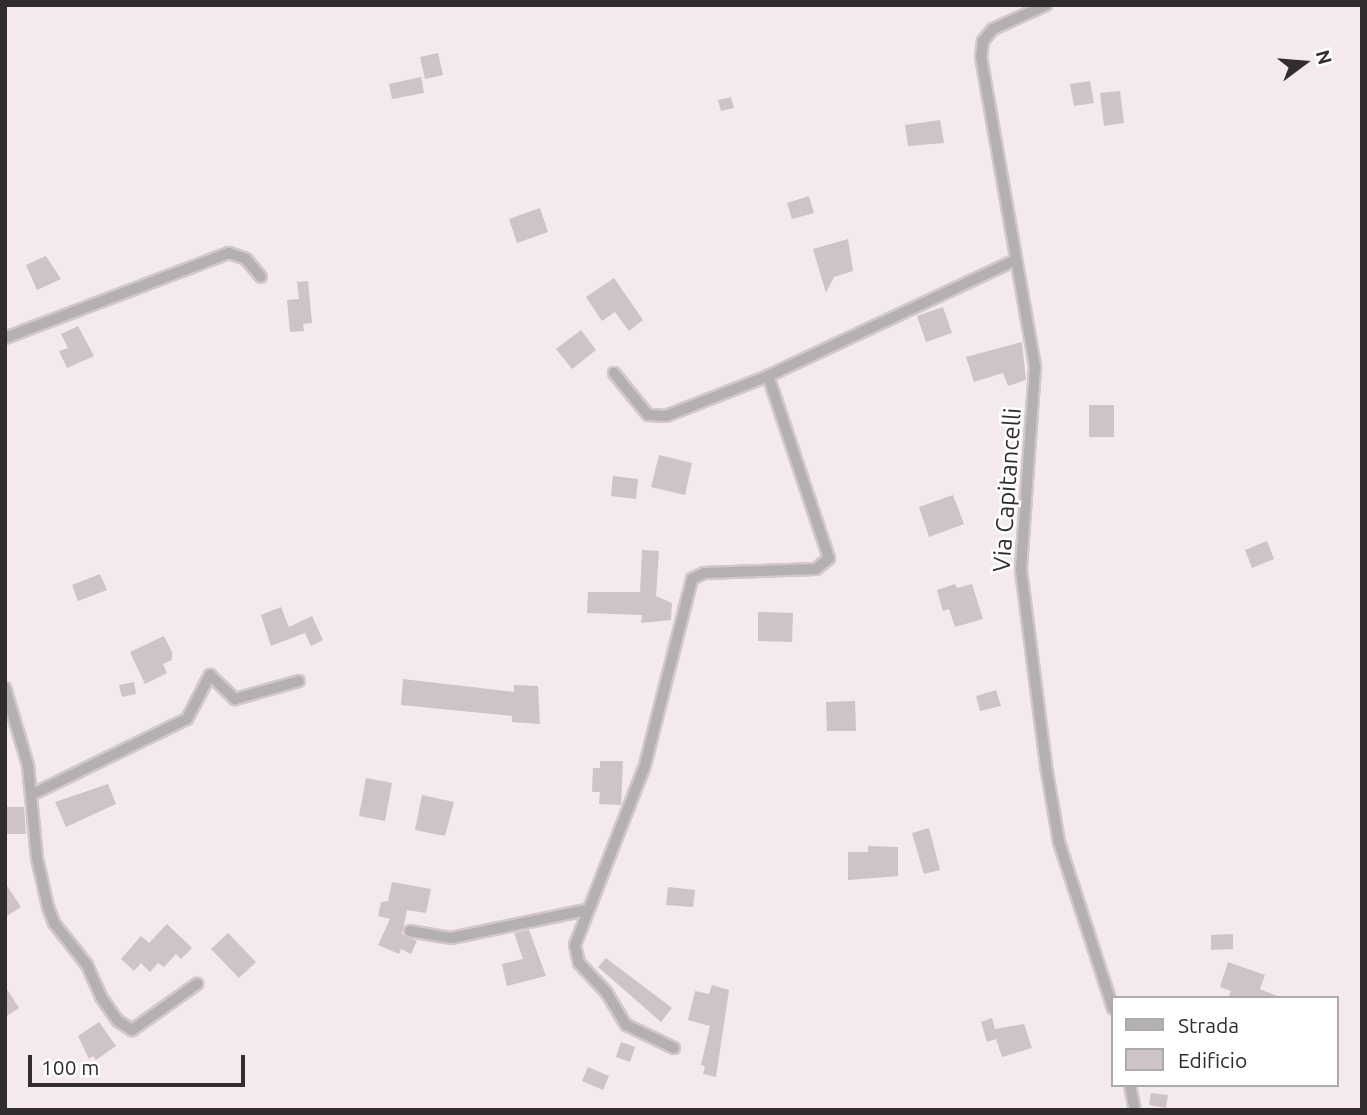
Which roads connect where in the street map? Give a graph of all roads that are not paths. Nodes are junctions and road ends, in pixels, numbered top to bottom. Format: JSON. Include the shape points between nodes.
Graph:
{"nodes":[{"id":1,"x":1046,"y":5,"type":"edge"},
{"id":2,"x":1014,"y":261,"type":"junction"},
{"id":3,"x":261,"y":277,"type":"dead end"},
{"id":4,"x":5,"y":338,"type":"edge"},
{"id":5,"x":614,"y":373,"type":"dead end"},
{"id":6,"x":768,"y":376,"type":"junction"},
{"id":7,"x":299,"y":681,"type":"dead end"},
{"id":8,"x":5,"y":688,"type":"edge"},
{"id":9,"x":33,"y":794,"type":"junction"},
{"id":10,"x":586,"y":910,"type":"junction"},
{"id":11,"x":410,"y":931,"type":"dead end"},
{"id":12,"x":197,"y":984,"type":"dead end"},
{"id":13,"x":1112,"y":1005,"type":"edge"},
{"id":14,"x":674,"y":1048,"type":"dead end"},
{"id":15,"x":1130,"y":1087,"type":"edge"},
{"id":16,"x":1135,"y":1110,"type":"edge"}],
"edges":[{"from":1,"to":2,"type":"street","name":"Via Capitancelli","via":[[998,26],[982,47]]},
{"from":2,"to":6,"type":"street"},
{"from":2,"to":13,"type":"street","name":"Via Capitancelli","via":[[1035,374],[1021,534],[1026,615],[1057,836]]},
{"from":3,"to":4,"type":"street","via":[[246,258],[229,253]]},
{"from":5,"to":6,"type":"street","via":[[641,409],[656,418]]},
{"from":6,"to":10,"type":"street","via":[[829,558],[819,569],[704,573],[692,579],[645,765]]},
{"from":7,"to":9,"type":"street","via":[[235,699],[210,675],[187,719]]},
{"from":8,"to":9,"type":"street","via":[[21,728]]},
{"from":9,"to":12,"type":"street","via":[[37,858],[49,911],[118,1021],[136,1030]]},
{"from":10,"to":11,"type":"street","via":[[451,938]]},
{"from":10,"to":14,"type":"street","via":[[575,945],[581,967],[607,993],[628,1028]]},
{"from":15,"to":16,"type":"street"}]}
